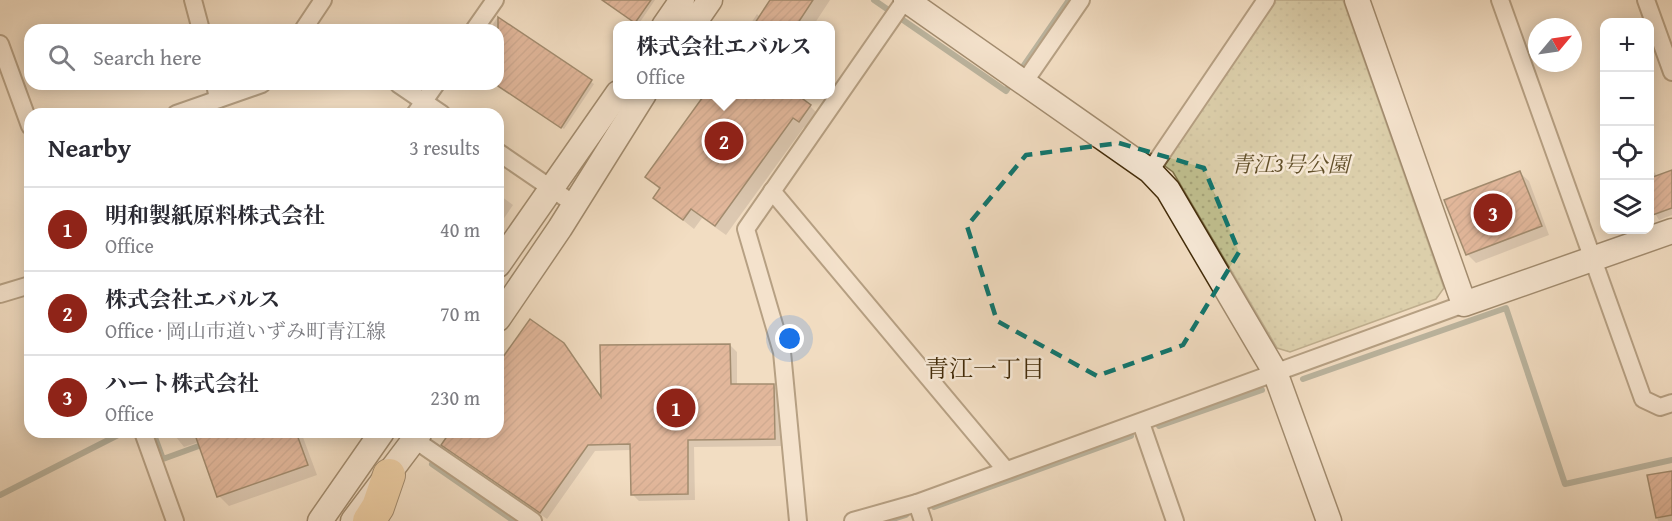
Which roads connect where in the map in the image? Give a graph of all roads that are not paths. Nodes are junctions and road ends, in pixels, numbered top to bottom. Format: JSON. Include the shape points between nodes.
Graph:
{"nodes":[{"id":1,"x":193,"y":0,"type":"edge"},
{"id":2,"x":323,"y":0,"type":"edge"},
{"id":3,"x":495,"y":0,"type":"edge"},
{"id":4,"x":682,"y":0,"type":"edge"},
{"id":5,"x":710,"y":0,"type":"edge"},
{"id":6,"x":1081,"y":0,"type":"edge"},
{"id":7,"x":1266,"y":0,"type":"edge"},
{"id":8,"x":1357,"y":0,"type":"edge"},
{"id":9,"x":1500,"y":0,"type":"edge"},
{"id":10,"x":1646,"y":0,"type":"edge"},
{"id":11,"x":900,"y":7,"type":"edge"},
{"id":12,"x":667,"y":21,"type":"edge"},
{"id":13,"x":695,"y":21,"type":"edge"},
{"id":14,"x":199,"y":24,"type":"edge"},
{"id":15,"x":312,"y":24,"type":"edge"},
{"id":16,"x":478,"y":24,"type":"edge"},
{"id":17,"x":0,"y":44,"type":"edge"},
{"id":18,"x":1672,"y":72,"type":"edge"},
{"id":19,"x":1018,"y":80,"type":"junction"},
{"id":20,"x":404,"y":90,"type":"edge"},
{"id":21,"x":432,"y":90,"type":"edge"},
{"id":22,"x":216,"y":91,"type":"edge"},
{"id":23,"x":614,"y":99,"type":"edge"},
{"id":24,"x":641,"y":99,"type":"edge"},
{"id":25,"x":186,"y":108,"type":"edge"},
{"id":26,"x":420,"y":108,"type":"edge"},
{"id":27,"x":24,"y":110,"type":"edge"},
{"id":28,"x":504,"y":156,"type":"edge"},
{"id":29,"x":1150,"y":171,"type":"junction"},
{"id":30,"x":551,"y":188,"type":"junction"},
{"id":31,"x":772,"y":191,"type":"junction"},
{"id":32,"x":574,"y":204,"type":"junction"},
{"id":33,"x":1672,"y":231,"type":"edge"},
{"id":34,"x":504,"y":256,"type":"edge"},
{"id":35,"x":1591,"y":260,"type":"junction"},
{"id":36,"x":24,"y":287,"type":"edge"},
{"id":37,"x":0,"y":294,"type":"edge"},
{"id":38,"x":1464,"y":304,"type":"junction"},
{"id":39,"x":504,"y":310,"type":"edge"},
{"id":40,"x":1275,"y":372,"type":"junction"},
{"id":41,"x":1672,"y":402,"type":"edge"},
{"id":42,"x":1141,"y":423,"type":"junction"},
{"id":43,"x":145,"y":438,"type":"edge"},
{"id":44,"x":378,"y":438,"type":"edge"},
{"id":45,"x":417,"y":438,"type":"edge"},
{"id":46,"x":421,"y":438,"type":"edge"},
{"id":47,"x":1005,"y":469,"type":"junction"},
{"id":48,"x":389,"y":475,"type":"junction"},
{"id":49,"x":917,"y":503,"type":"junction"},
{"id":50,"x":175,"y":521,"type":"edge"},
{"id":51,"x":320,"y":521,"type":"edge"},
{"id":52,"x":353,"y":521,"type":"edge"},
{"id":53,"x":369,"y":521,"type":"edge"},
{"id":54,"x":533,"y":521,"type":"edge"},
{"id":55,"x":798,"y":521,"type":"edge"},
{"id":56,"x":853,"y":521,"type":"edge"},
{"id":57,"x":923,"y":521,"type":"edge"},
{"id":58,"x":1175,"y":521,"type":"edge"},
{"id":59,"x":1329,"y":521,"type":"edge"}],
"edges":[{"from":1,"to":14,"type":"street"},
{"from":2,"to":15,"type":"street"},
{"from":3,"to":16,"type":"street"},
{"from":4,"to":12,"type":"street"},
{"from":5,"to":13,"type":"street"},
{"from":6,"to":19,"type":"street"},
{"from":7,"to":29,"type":"street"},
{"from":8,"to":38,"type":"street"},
{"from":9,"to":35,"type":"street"},
{"from":10,"to":18,"type":"street"},
{"from":11,"to":19,"type":"street"},
{"from":11,"to":31,"type":"street"},
{"from":17,"to":27,"type":"street"},
{"from":19,"to":29,"type":"street"},
{"from":20,"to":26,"type":"street"},
{"from":21,"to":26,"type":"street"},
{"from":22,"to":25,"type":"street"},
{"from":23,"to":30,"type":"street"},
{"from":24,"to":32,"type":"street"},
{"from":28,"to":30,"type":"street"},
{"from":29,"to":40,"type":"street","via":[[1168,190]]},
{"from":30,"to":32,"type":"street"},
{"from":30,"to":34,"type":"street"},
{"from":31,"to":47,"type":"street"},
{"from":31,"to":55,"type":"street","via":[[746,229],[782,352]]},
{"from":32,"to":39,"type":"street"},
{"from":33,"to":35,"type":"street"},
{"from":35,"to":38,"type":"street"},
{"from":35,"to":41,"type":"street","via":[[1643,399],[1660,407]]},
{"from":36,"to":37,"type":"street"},
{"from":38,"to":40,"type":"street"},
{"from":40,"to":42,"type":"street"},
{"from":40,"to":59,"type":"street"},
{"from":42,"to":47,"type":"street"},
{"from":42,"to":58,"type":"street"},
{"from":43,"to":50,"type":"street"},
{"from":44,"to":51,"type":"street"},
{"from":45,"to":48,"type":"street"},
{"from":46,"to":54,"type":"street"},
{"from":47,"to":49,"type":"street"},
{"from":48,"to":52,"type":"street"},
{"from":48,"to":53,"type":"highway"},
{"from":49,"to":56,"type":"street"},
{"from":49,"to":57,"type":"street"}]}
